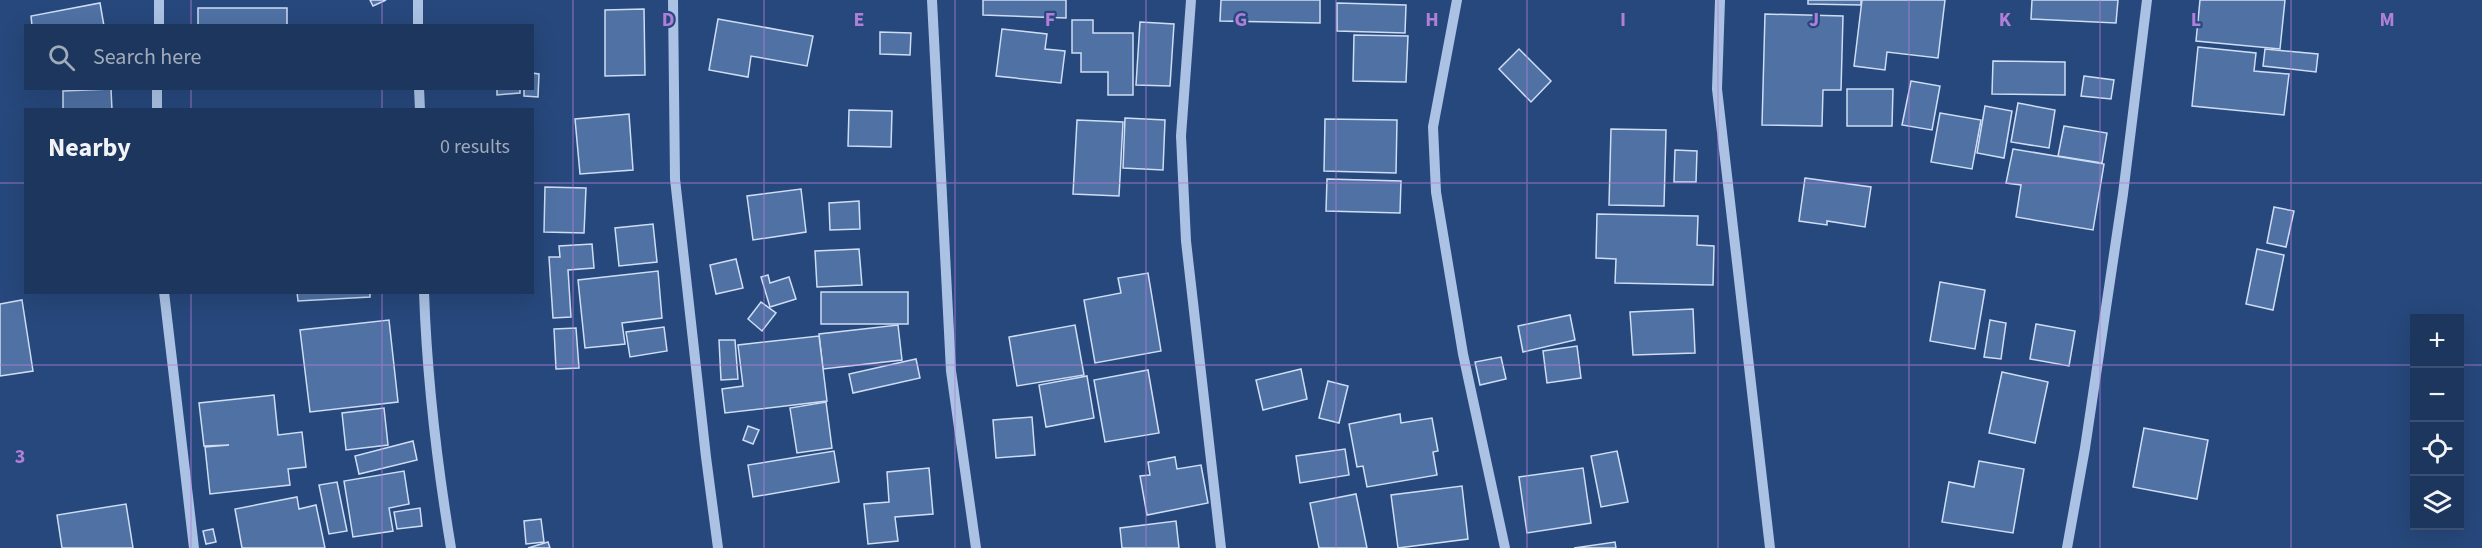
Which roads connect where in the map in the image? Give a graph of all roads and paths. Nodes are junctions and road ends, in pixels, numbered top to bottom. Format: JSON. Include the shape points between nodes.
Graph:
{"nodes":[{"id":1,"x":159,"y":0,"type":"edge"},
{"id":2,"x":418,"y":0,"type":"edge"},
{"id":3,"x":673,"y":0,"type":"edge"},
{"id":4,"x":932,"y":0,"type":"edge"},
{"id":5,"x":1191,"y":0,"type":"edge"},
{"id":6,"x":1457,"y":0,"type":"edge"},
{"id":7,"x":1720,"y":0,"type":"edge"},
{"id":8,"x":2147,"y":0,"type":"edge"},
{"id":9,"x":159,"y":24,"type":"edge"},
{"id":10,"x":418,"y":24,"type":"edge"},
{"id":11,"x":157,"y":90,"type":"edge"},
{"id":12,"x":419,"y":90,"type":"edge"},
{"id":13,"x":157,"y":108,"type":"edge"},
{"id":14,"x":420,"y":108,"type":"edge"},
{"id":15,"x":164,"y":294,"type":"edge"},
{"id":16,"x":424,"y":294,"type":"edge"},
{"id":17,"x":194,"y":548,"type":"edge"},
{"id":18,"x":451,"y":548,"type":"edge"},
{"id":19,"x":718,"y":548,"type":"edge"},
{"id":20,"x":976,"y":548,"type":"edge"},
{"id":21,"x":1221,"y":548,"type":"edge"},
{"id":22,"x":1505,"y":548,"type":"edge"},
{"id":23,"x":1770,"y":548,"type":"edge"},
{"id":24,"x":2067,"y":548,"type":"edge"}],
"edges":[{"from":1,"to":9,"type":"street"},
{"from":2,"to":10,"type":"street"},
{"from":3,"to":19,"type":"street","via":[[675,179]]},
{"from":4,"to":20,"type":"street","via":[[951,370]]},
{"from":5,"to":21,"type":"street","via":[[1181,136],[1186,241]]},
{"from":6,"to":22,"type":"street","via":[[1433,127],[1436,192],[1463,354]]},
{"from":7,"to":23,"type":"street","via":[[1717,89]]},
{"from":8,"to":24,"type":"street","via":[[2121,206]]},
{"from":11,"to":13,"type":"street"},
{"from":12,"to":14,"type":"street"},
{"from":15,"to":17,"type":"street"},
{"from":16,"to":18,"type":"street","via":[[442,492]]}]}
